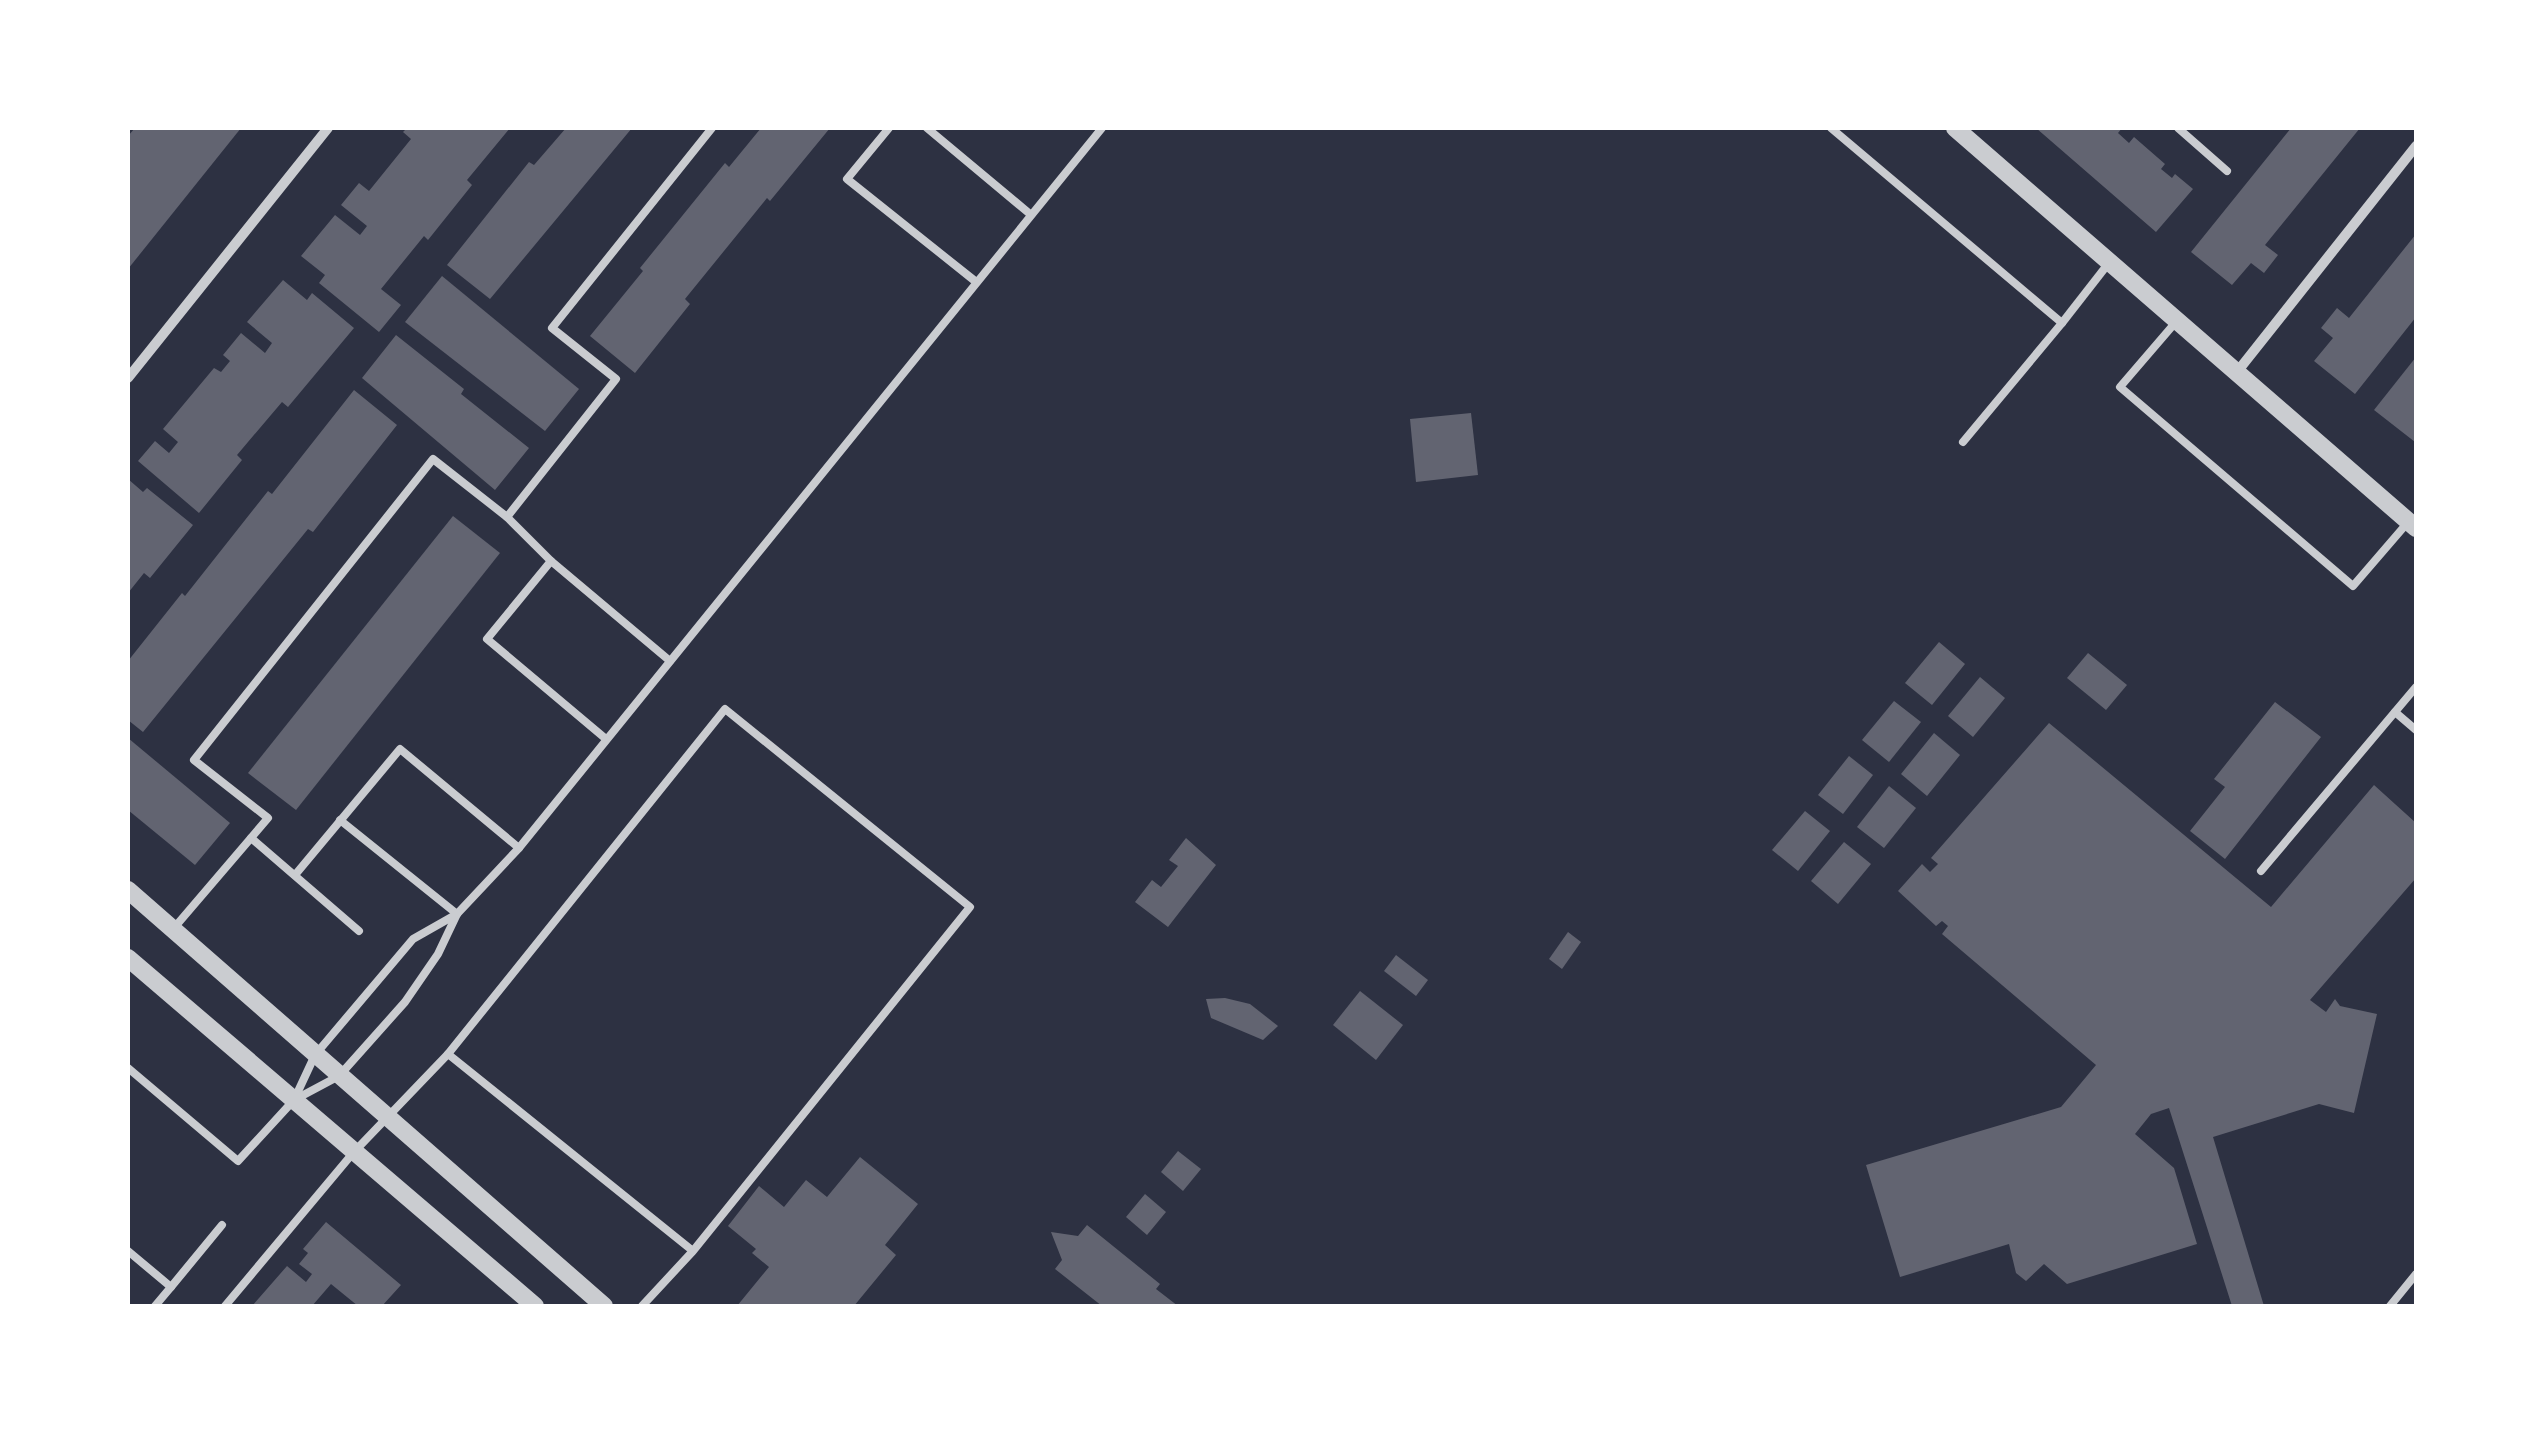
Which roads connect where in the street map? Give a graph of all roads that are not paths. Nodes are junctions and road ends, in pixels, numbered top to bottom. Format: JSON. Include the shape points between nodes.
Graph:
{"nodes":[{"id":1,"x":328,"y":128,"type":"edge"},
{"id":2,"x":712,"y":128,"type":"edge"},
{"id":3,"x":889,"y":128,"type":"edge"},
{"id":4,"x":927,"y":128,"type":"edge"},
{"id":5,"x":1102,"y":128,"type":"edge"},
{"id":6,"x":1831,"y":128,"type":"edge"},
{"id":7,"x":1955,"y":128,"type":"edge"},
{"id":8,"x":2178,"y":128,"type":"edge"},
{"id":9,"x":2416,"y":146,"type":"edge"},
{"id":10,"x":2228,"y":171,"type":"dead end"},
{"id":11,"x":1030,"y":214,"type":"junction"},
{"id":12,"x":2110,"y":262,"type":"junction"},
{"id":13,"x":975,"y":281,"type":"junction"},
{"id":14,"x":2178,"y":320,"type":"junction"},
{"id":15,"x":2062,"y":323,"type":"junction"},
{"id":16,"x":2237,"y":372,"type":"junction"},
{"id":17,"x":128,"y":378,"type":"edge"},
{"id":18,"x":1963,"y":442,"type":"dead end"},
{"id":19,"x":507,"y":517,"type":"junction"},
{"id":20,"x":2414,"y":520,"type":"edge"},
{"id":21,"x":551,"y":562,"type":"junction"},
{"id":22,"x":670,"y":661,"type":"junction"},
{"id":23,"x":2416,"y":686,"type":"edge"},
{"id":24,"x":2395,"y":712,"type":"junction"},
{"id":25,"x":2416,"y":730,"type":"edge"},
{"id":26,"x":606,"y":739,"type":"junction"},
{"id":27,"x":340,"y":820,"type":"junction"},
{"id":28,"x":251,"y":838,"type":"junction"},
{"id":29,"x":519,"y":848,"type":"junction"},
{"id":30,"x":2261,"y":872,"type":"dead end"},
{"id":31,"x":295,"y":876,"type":"junction"},
{"id":32,"x":128,"y":890,"type":"edge"},
{"id":33,"x":457,"y":914,"type":"junction"},
{"id":34,"x":174,"y":928,"type":"junction"},
{"id":35,"x":360,"y":931,"type":"dead end"},
{"id":36,"x":128,"y":958,"type":"edge"},
{"id":37,"x":448,"y":1054,"type":"junction"},
{"id":38,"x":315,"y":1055,"type":"junction"},
{"id":39,"x":128,"y":1068,"type":"edge"},
{"id":40,"x":339,"y":1076,"type":"junction"},
{"id":41,"x":294,"y":1100,"type":"junction"},
{"id":42,"x":386,"y":1117,"type":"junction"},
{"id":43,"x":354,"y":1153,"type":"junction"},
{"id":44,"x":222,"y":1225,"type":"dead end"},
{"id":45,"x":128,"y":1251,"type":"edge"},
{"id":46,"x":693,"y":1252,"type":"junction"},
{"id":47,"x":2416,"y":1274,"type":"edge"},
{"id":48,"x":171,"y":1287,"type":"junction"},
{"id":49,"x":155,"y":1306,"type":"edge"},
{"id":50,"x":225,"y":1306,"type":"edge"},
{"id":51,"x":535,"y":1306,"type":"edge"},
{"id":52,"x":604,"y":1306,"type":"edge"},
{"id":53,"x":642,"y":1306,"type":"edge"},
{"id":54,"x":2390,"y":1306,"type":"edge"}],
"edges":[{"from":1,"to":17,"type":"street"},
{"from":2,"to":19,"type":"lane","via":[[552,328],[616,379]]},
{"from":3,"to":13,"type":"lane","via":[[848,178]]},
{"from":4,"to":11,"type":"lane"},
{"from":5,"to":11,"type":"lane"},
{"from":6,"to":15,"type":"lane"},
{"from":7,"to":12,"type":"street"},
{"from":8,"to":10,"type":"lane"},
{"from":9,"to":16,"type":"street"},
{"from":11,"to":13,"type":"lane"},
{"from":12,"to":14,"type":"street"},
{"from":12,"to":15,"type":"lane"},
{"from":13,"to":22,"type":"lane"},
{"from":14,"to":16,"type":"street"},
{"from":14,"to":20,"type":"lane","via":[[2120,387],[2353,586]]},
{"from":15,"to":18,"type":"lane"},
{"from":16,"to":20,"type":"street"},
{"from":19,"to":21,"type":"lane"},
{"from":19,"to":28,"type":"lane","via":[[433,458],[194,760],[268,818]]},
{"from":21,"to":22,"type":"lane"},
{"from":21,"to":26,"type":"lane","via":[[486,639]]},
{"from":22,"to":26,"type":"lane"},
{"from":23,"to":24,"type":"lane"},
{"from":24,"to":25,"type":"lane"},
{"from":24,"to":30,"type":"lane"},
{"from":26,"to":29,"type":"lane"},
{"from":27,"to":29,"type":"lane","via":[[400,749]]},
{"from":27,"to":31,"type":"lane"},
{"from":27,"to":33,"type":"lane"},
{"from":28,"to":31,"type":"lane"},
{"from":28,"to":34,"type":"lane"},
{"from":29,"to":33,"type":"lane"},
{"from":31,"to":35,"type":"lane"},
{"from":32,"to":34,"type":"street"},
{"from":33,"to":38,"type":"lane","via":[[413,939]]},
{"from":33,"to":40,"type":"lane","via":[[405,1002]]},
{"from":34,"to":38,"type":"street"},
{"from":36,"to":41,"type":"street"},
{"from":37,"to":42,"type":"lane"},
{"from":37,"to":46,"type":"lane"},
{"from":37,"to":46,"type":"lane","via":[[725,709],[863,820],[970,907]]},
{"from":38,"to":40,"type":"street"},
{"from":38,"to":41,"type":"lane"},
{"from":39,"to":41,"type":"lane","via":[[238,1160]]},
{"from":40,"to":41,"type":"lane"},
{"from":40,"to":42,"type":"street"},
{"from":41,"to":43,"type":"street"},
{"from":42,"to":43,"type":"lane"},
{"from":42,"to":52,"type":"street"},
{"from":43,"to":50,"type":"lane"},
{"from":43,"to":51,"type":"street"},
{"from":44,"to":48,"type":"lane"},
{"from":45,"to":48,"type":"lane"},
{"from":46,"to":53,"type":"lane"},
{"from":47,"to":54,"type":"lane"},
{"from":48,"to":49,"type":"lane"}]}
